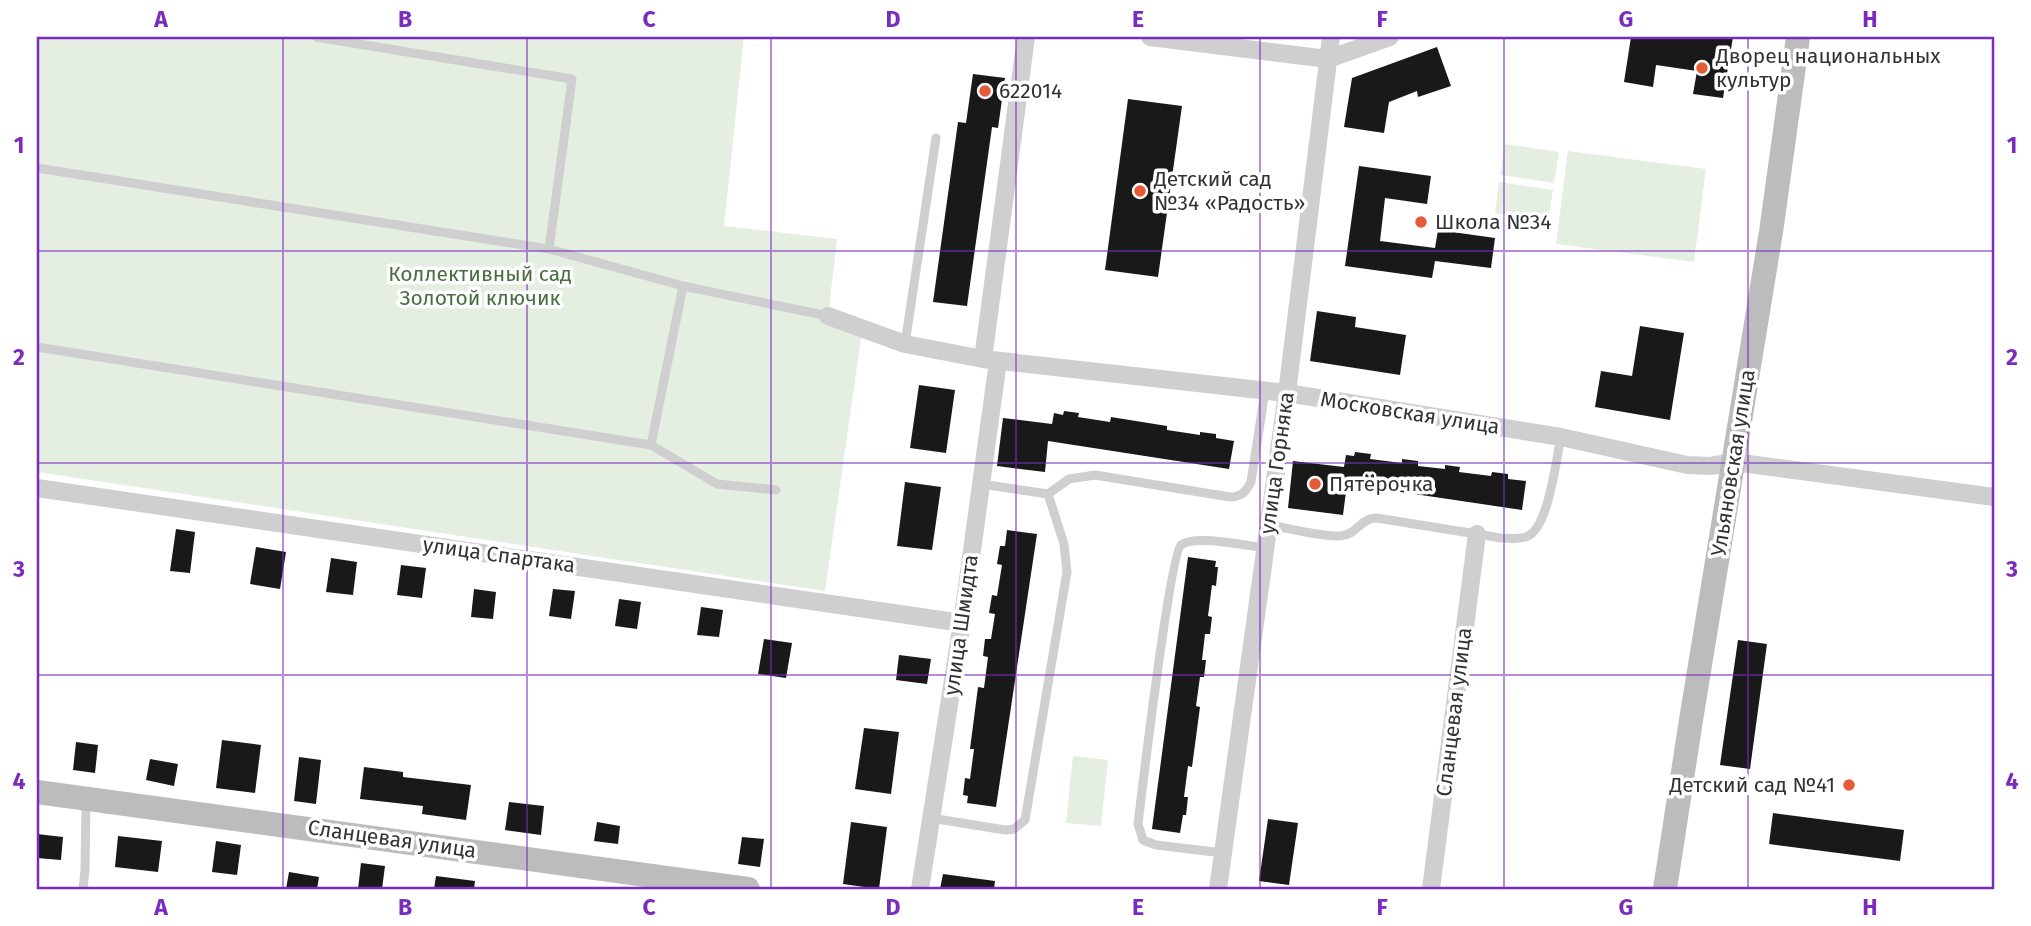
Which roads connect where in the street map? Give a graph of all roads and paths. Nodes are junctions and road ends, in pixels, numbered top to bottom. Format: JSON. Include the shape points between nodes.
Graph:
{"nodes":[{"id":1,"x":316,"y":37,"type":"edge"},
{"id":2,"x":1026,"y":37,"type":"edge"},
{"id":3,"x":1150,"y":37,"type":"edge"},
{"id":4,"x":1332,"y":37,"type":"edge"},
{"id":5,"x":1390,"y":37,"type":"edge"},
{"id":6,"x":1798,"y":37,"type":"edge"},
{"id":7,"x":1328,"y":59,"type":"junction"},
{"id":8,"x":936,"y":138,"type":"dead end"},
{"id":9,"x":37,"y":168,"type":"edge"},
{"id":10,"x":549,"y":248,"type":"junction"},
{"id":11,"x":683,"y":286,"type":"junction"},
{"id":12,"x":828,"y":316,"type":"joint"},
{"id":13,"x":905,"y":344,"type":"junction"},
{"id":14,"x":37,"y":347,"type":"edge"},
{"id":15,"x":990,"y":360,"type":"junction"},
{"id":16,"x":1265,"y":391,"type":"junction"},
{"id":17,"x":1287,"y":393,"type":"junction"},
{"id":18,"x":1560,"y":437,"type":"junction"},
{"id":19,"x":651,"y":445,"type":"junction"},
{"id":20,"x":1734,"y":462,"type":"junction"},
{"id":21,"x":981,"y":484,"type":"junction"},
{"id":22,"x":37,"y":488,"type":"edge"},
{"id":23,"x":776,"y":490,"type":"dead end"},
{"id":24,"x":1048,"y":494,"type":"junction"},
{"id":25,"x":1994,"y":497,"type":"edge"},
{"id":26,"x":1269,"y":525,"type":"junction"},
{"id":27,"x":1476,"y":534,"type":"junction"},
{"id":28,"x":1265,"y":548,"type":"junction"},
{"id":29,"x":962,"y":623,"type":"junction"},
{"id":30,"x":37,"y":792,"type":"edge"},
{"id":31,"x":86,"y":797,"type":"junction"},
{"id":32,"x":931,"y":818,"type":"junction"},
{"id":33,"x":1223,"y":853,"type":"junction"},
{"id":34,"x":83,"y":889,"type":"edge"},
{"id":35,"x":748,"y":889,"type":"edge"},
{"id":36,"x":920,"y":889,"type":"edge"},
{"id":37,"x":1218,"y":889,"type":"edge"},
{"id":38,"x":1431,"y":889,"type":"edge"},
{"id":39,"x":1665,"y":889,"type":"edge"}],
"edges":[{"from":1,"to":10,"type":"lane","via":[[572,79]]},
{"from":2,"to":15,"type":"street","name":"улица Шмидта"},
{"from":3,"to":7,"type":"street"},
{"from":4,"to":7,"type":"street","name":"улица Горняка"},
{"from":5,"to":7,"type":"street"},
{"from":6,"to":20,"type":"main road","name":"Ульяновская улица"},
{"from":7,"to":17,"type":"street","name":"улица Горняка"},
{"from":8,"to":13,"type":"lane"},
{"from":9,"to":10,"type":"lane"},
{"from":10,"to":11,"type":"lane"},
{"from":11,"to":12,"type":"lane"},
{"from":11,"to":19,"type":"lane"},
{"from":12,"to":13,"type":"street","name":"Московская улица"},
{"from":13,"to":15,"type":"street","name":"Московская улица"},
{"from":14,"to":19,"type":"lane"},
{"from":15,"to":16,"type":"street","name":"Московская улица"},
{"from":15,"to":21,"type":"street","name":"улица Шмидта"},
{"from":16,"to":17,"type":"street","name":"Московская улица"},
{"from":16,"to":24,"type":"lane","via":[[1251,482],[1238,497],[1095,475],[1069,479]]},
{"from":17,"to":18,"type":"street","name":"Московская улица"},
{"from":17,"to":26,"type":"street","name":"улица Горняка"},
{"from":18,"to":20,"type":"street","name":"Московская улица","via":[[1686,465]]},
{"from":18,"to":27,"type":"lane","via":[[1538,528],[1519,538]]},
{"from":19,"to":23,"type":"lane","via":[[717,484]]},
{"from":20,"to":25,"type":"street","name":"Московская улица"},
{"from":20,"to":39,"type":"main road","name":"Ульяновская улица"},
{"from":21,"to":24,"type":"lane"},
{"from":21,"to":29,"type":"street","name":"улица Шмидта"},
{"from":22,"to":29,"type":"street","name":"улица Спартака"},
{"from":24,"to":32,"type":"lane","via":[[1068,572],[1025,820],[1004,830]]},
{"from":26,"to":27,"type":"lane","via":[[1340,536],[1354,533],[1368,518],[1377,518]]},
{"from":26,"to":28,"type":"street","name":"улица Горняка"},
{"from":27,"to":38,"type":"street","name":"Сланцевая улица"},
{"from":28,"to":33,"type":"street","name":"улица Горняка"},
{"from":28,"to":33,"type":"lane","via":[[1195,540],[1182,544],[1176,553],[1166,617],[1140,833],[1143,840],[1156,845]]},
{"from":29,"to":32,"type":"street","name":"улица Шмидта"},
{"from":30,"to":31,"type":"main road","name":"Сланцевая улица"},
{"from":31,"to":34,"type":"lane"},
{"from":31,"to":35,"type":"main road","name":"Сланцевая улица"},
{"from":32,"to":36,"type":"street","name":"улица Шмидта"},
{"from":33,"to":37,"type":"street","name":"улица Горняка"}]}
